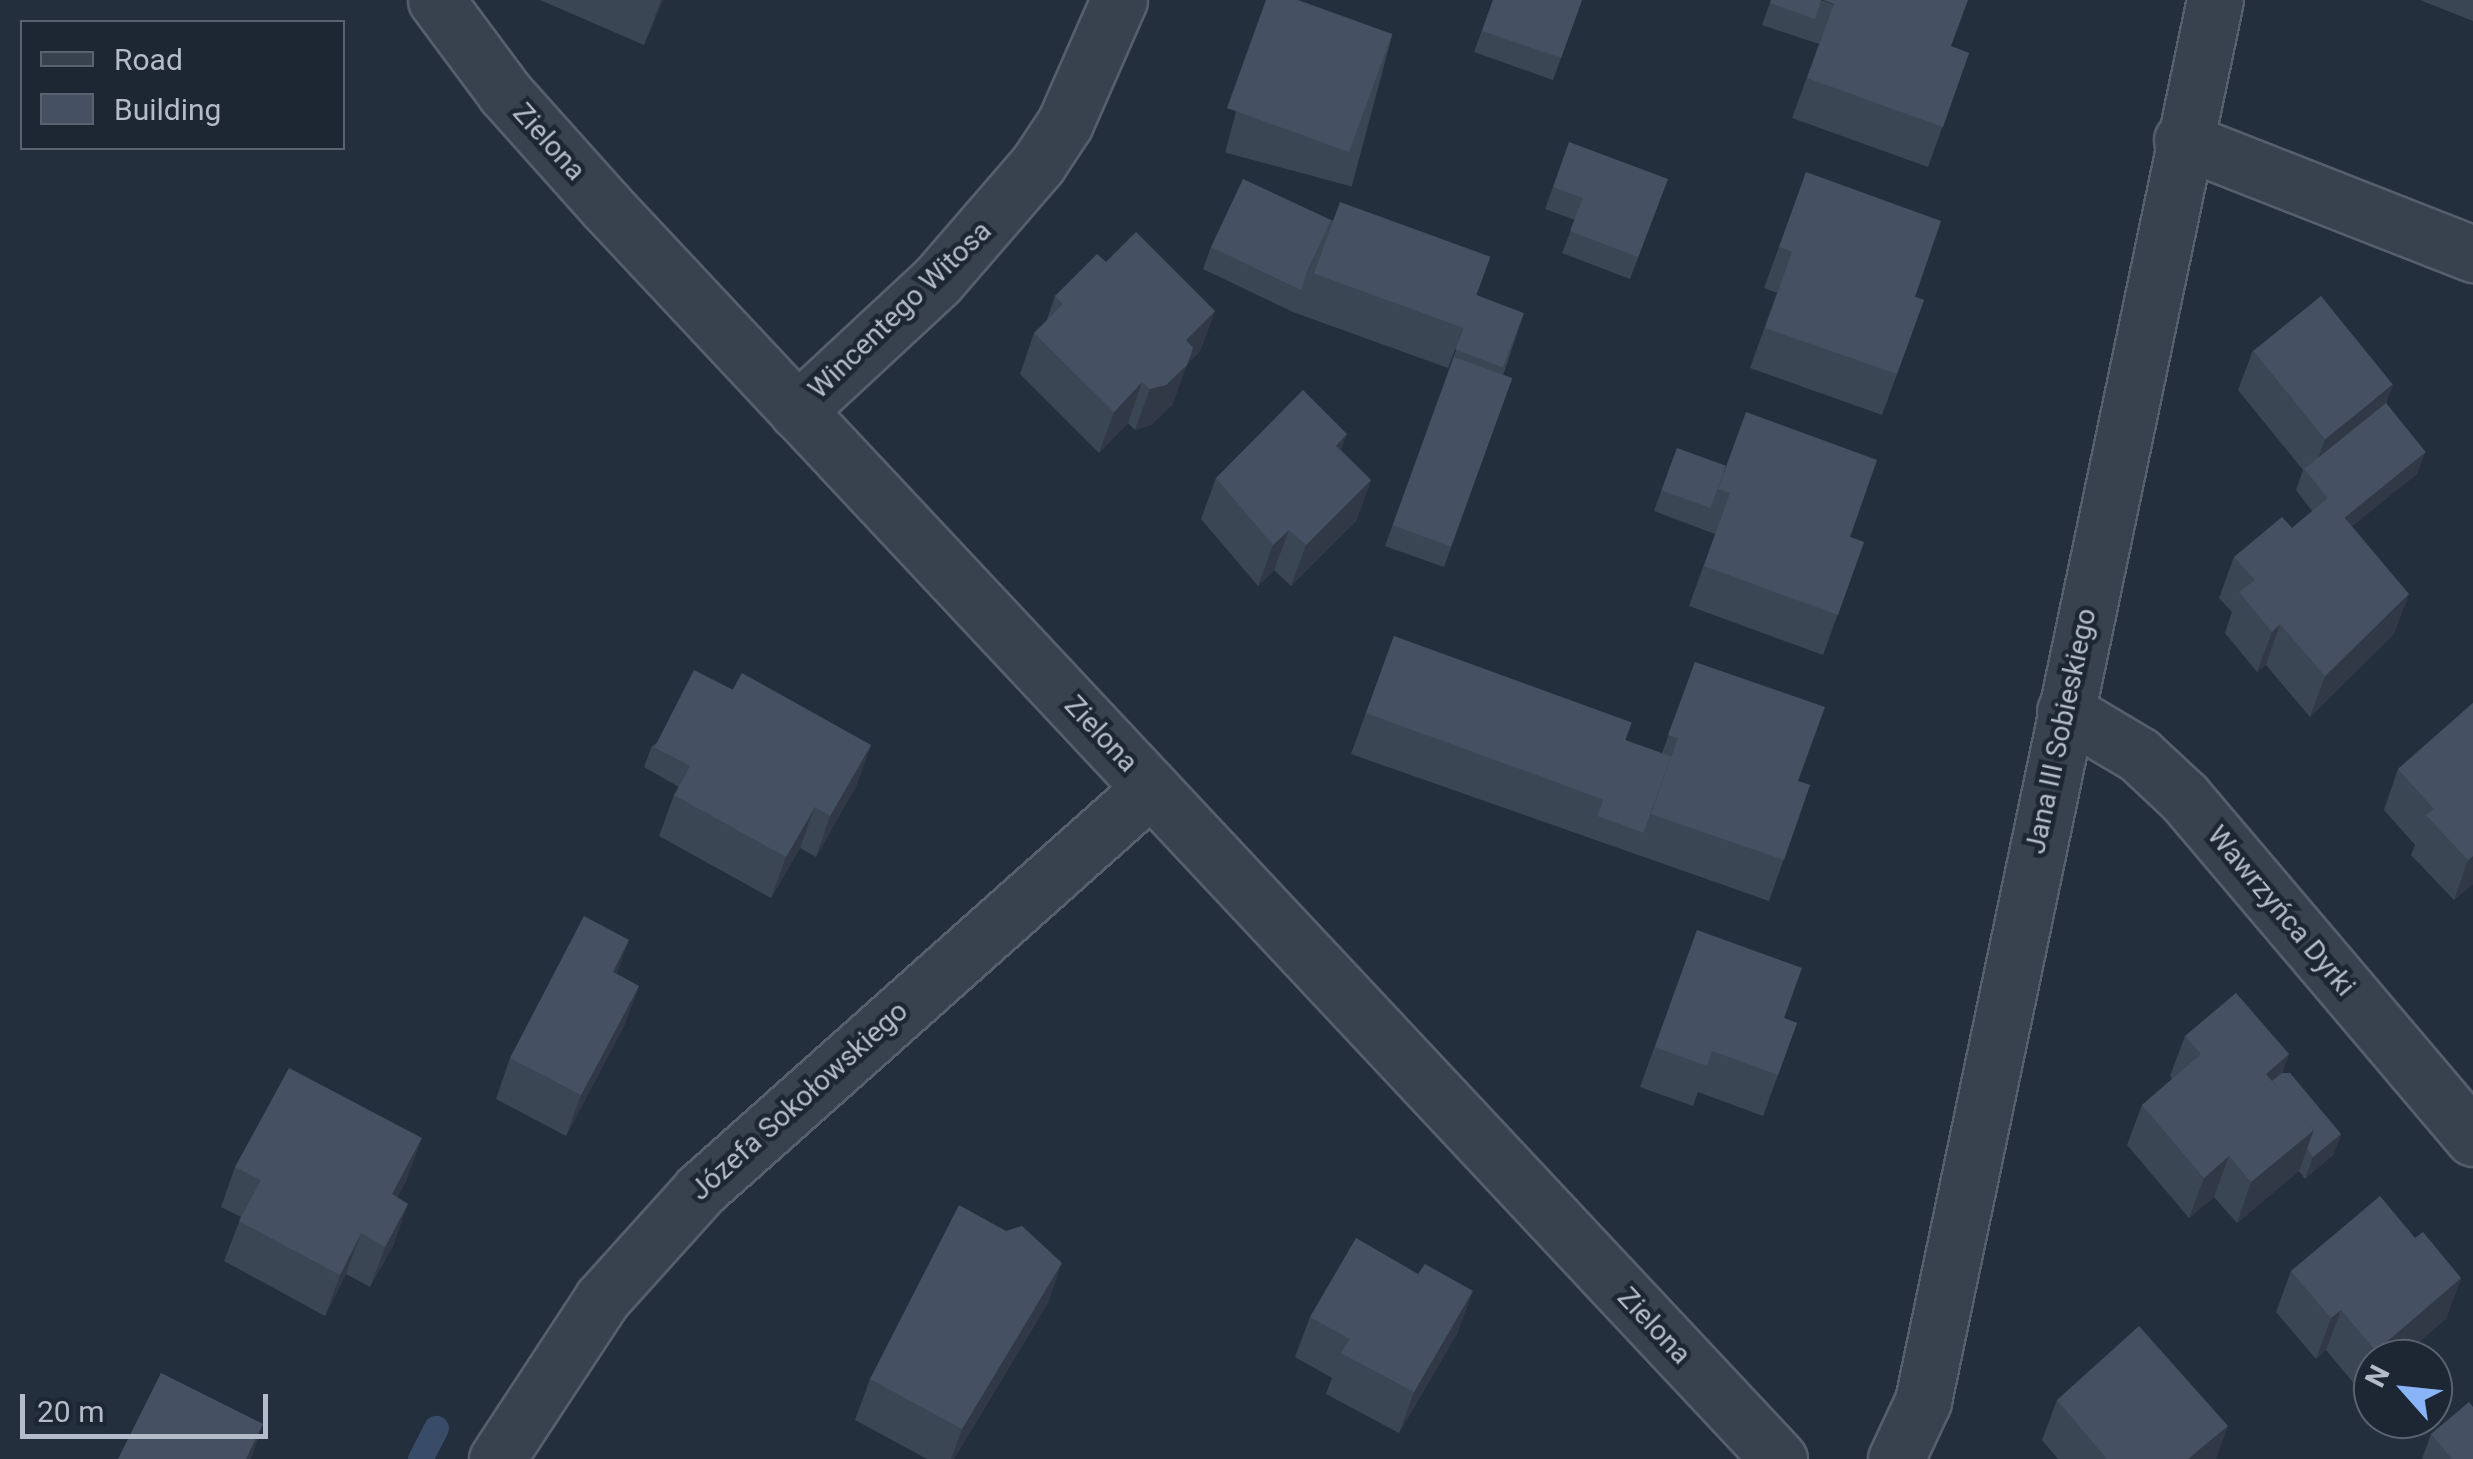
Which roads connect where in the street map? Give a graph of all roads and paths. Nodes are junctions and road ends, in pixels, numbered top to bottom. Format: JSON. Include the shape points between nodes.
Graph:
{"nodes":[{"id":1,"x":436,"y":0,"type":"edge"},
{"id":2,"x":1119,"y":0,"type":"edge"},
{"id":3,"x":2215,"y":0,"type":"edge"},
{"id":4,"x":2182,"y":140,"type":"junction"},
{"id":5,"x":2473,"y":254,"type":"edge"},
{"id":6,"x":796,"y":411,"type":"junction"},
{"id":7,"x":2066,"y":712,"type":"junction"},
{"id":8,"x":1151,"y":788,"type":"junction"},
{"id":9,"x":2473,"y":1138,"type":"edge"},
{"id":10,"x":497,"y":1459,"type":"edge"},
{"id":11,"x":1779,"y":1459,"type":"edge"},
{"id":12,"x":1896,"y":1459,"type":"edge"}],
"edges":[{"from":1,"to":6,"type":"street","name":"Zielona","via":[[545,140]]},
{"from":2,"to":6,"type":"street","name":"Wincentego Witosa","via":[[1066,123],[1038,164],[937,280]]},
{"from":3,"to":4,"type":"street","name":"Jana III Sobieskiego"},
{"from":4,"to":5,"type":"street"},
{"from":4,"to":7,"type":"street","name":"Jana III Sobieskiego"},
{"from":6,"to":8,"type":"street","name":"Zielona"},
{"from":7,"to":9,"type":"street","name":"Wawrzyńca Dyrki","via":[[2139,755],[2184,797]]},
{"from":7,"to":12,"type":"street","name":"Jana III Sobieskiego","via":[[1923,1401]]},
{"from":8,"to":10,"type":"street","name":"Józefa Sokołowskiego","via":[[678,1212],[602,1299]]},
{"from":8,"to":11,"type":"street","name":"Zielona"}]}
